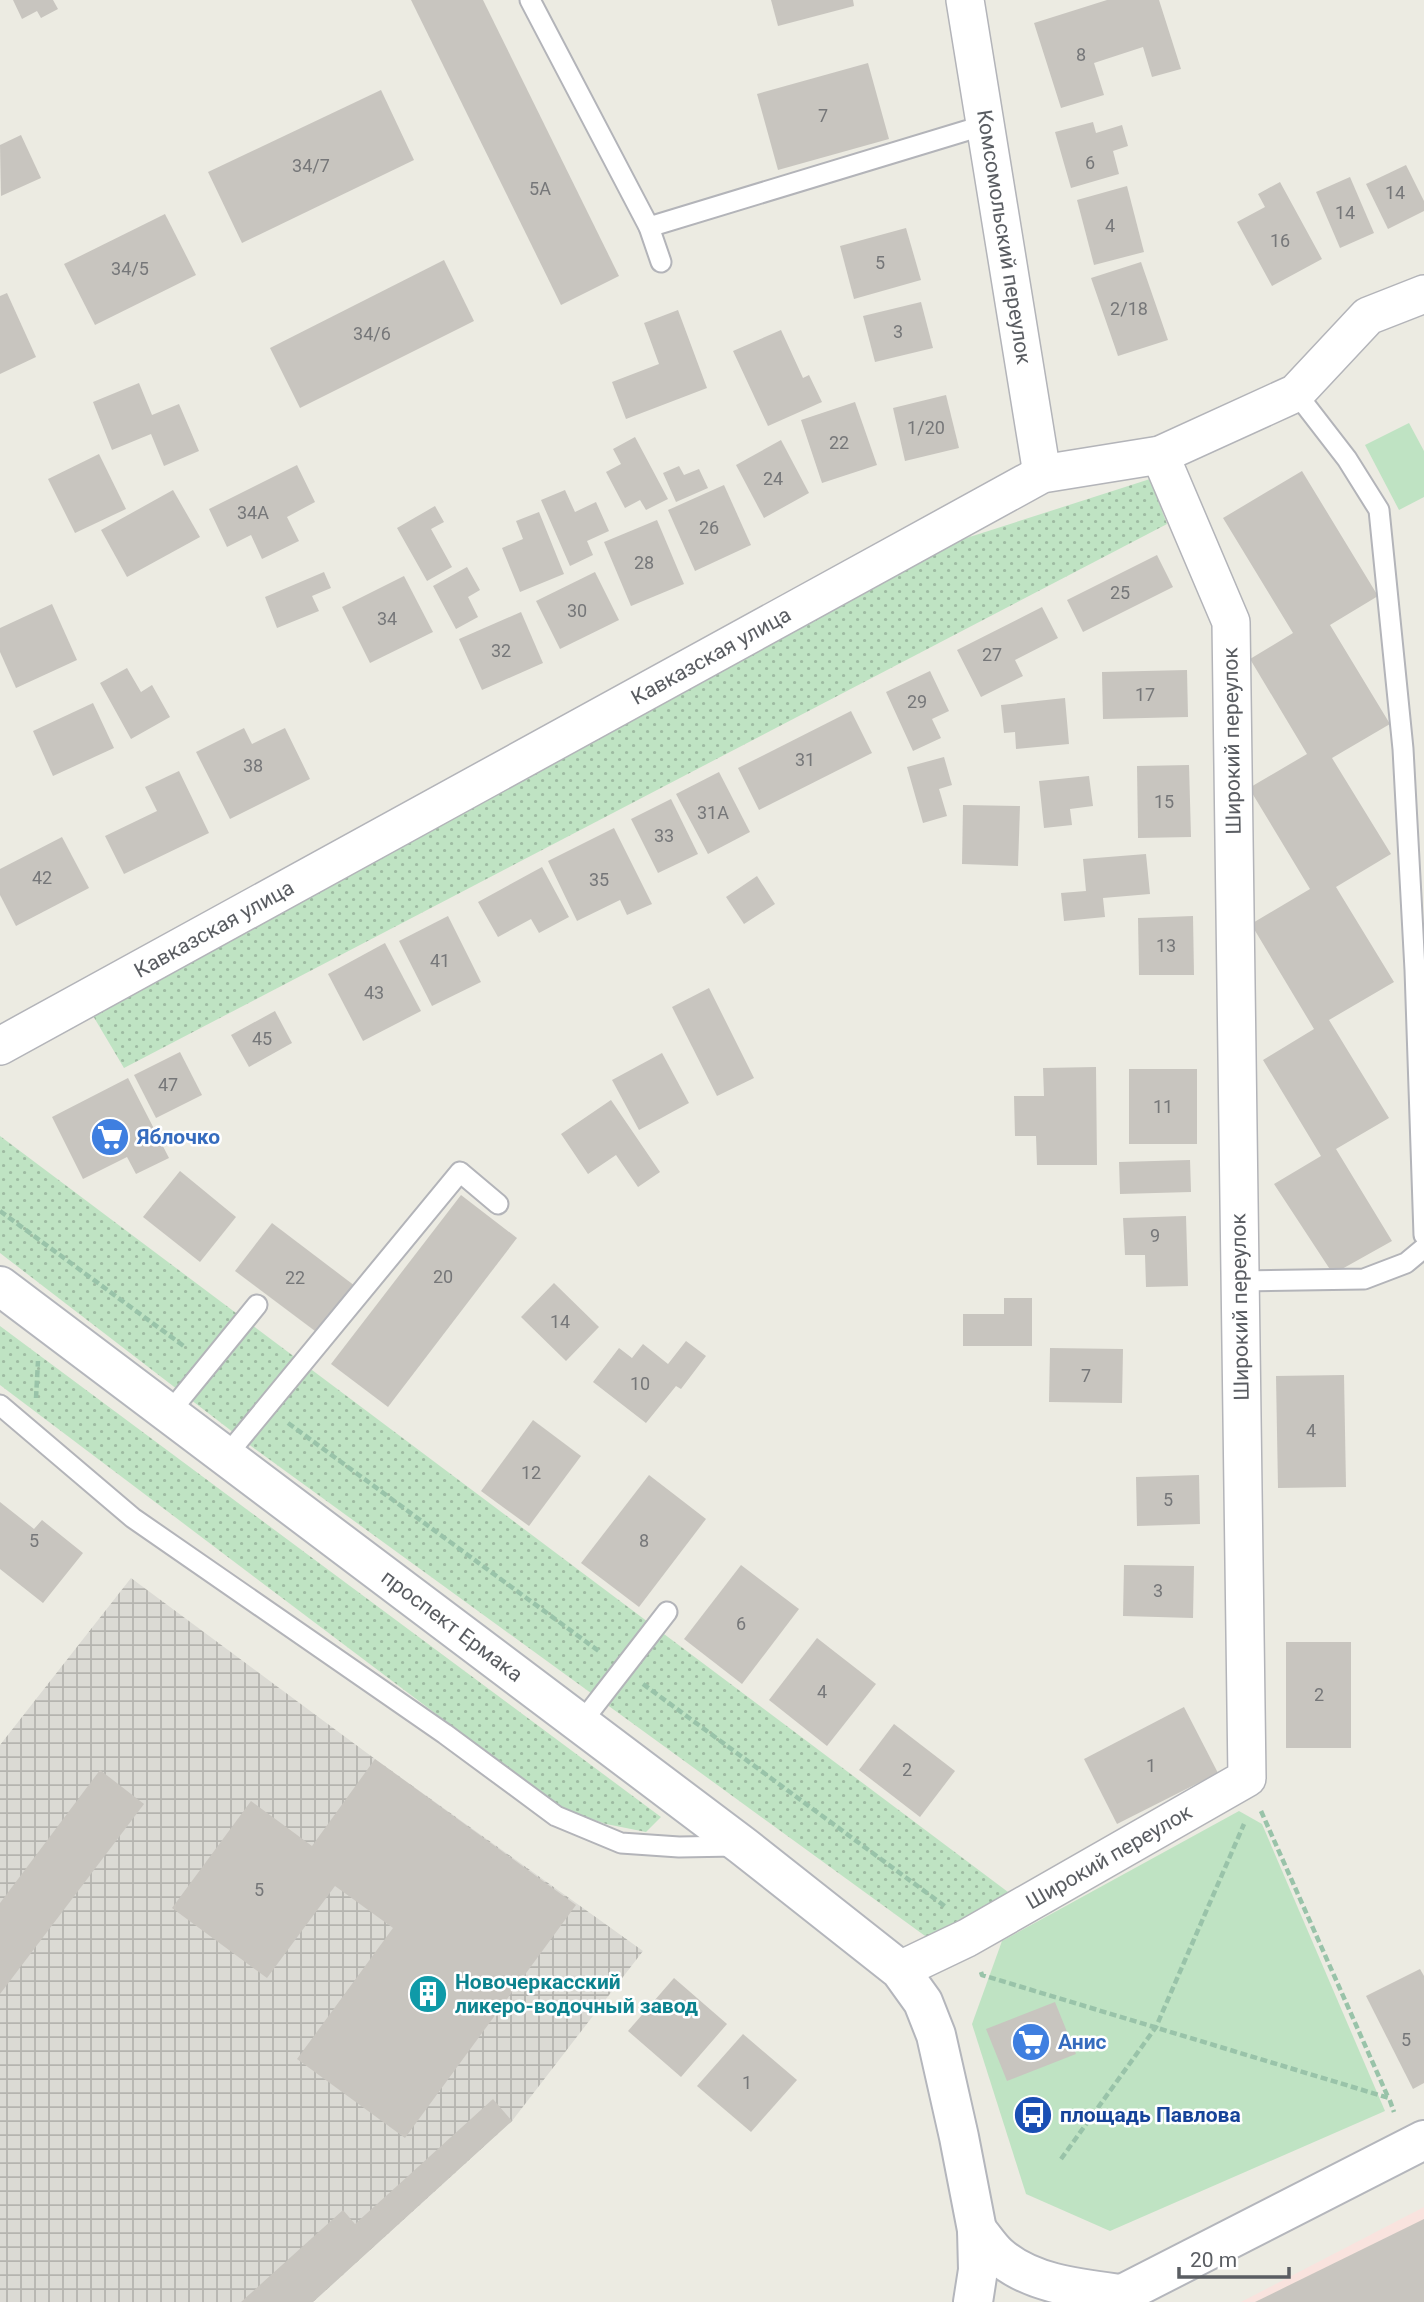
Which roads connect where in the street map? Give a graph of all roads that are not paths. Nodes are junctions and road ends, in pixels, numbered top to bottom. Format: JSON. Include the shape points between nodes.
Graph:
{"nodes":[{"id":1,"x":530,"y":0,"type":"edge"},
{"id":2,"x":965,"y":0,"type":"edge"},
{"id":3,"x":985,"y":125,"type":"junction"},
{"id":4,"x":649,"y":227,"type":"junction"},
{"id":5,"x":661,"y":262,"type":"dead end"},
{"id":6,"x":1424,"y":294,"type":"edge"},
{"id":7,"x":1296,"y":393,"type":"junction"},
{"id":8,"x":1160,"y":454,"type":"junction"},
{"id":9,"x":1042,"y":474,"type":"junction"},
{"id":10,"x":0,"y":1046,"type":"edge"},
{"id":11,"x":498,"y":1204,"type":"dead end"},
{"id":12,"x":1424,"y":1235,"type":"edge"},
{"id":13,"x":1424,"y":1248,"type":"edge"},
{"id":14,"x":1240,"y":1281,"type":"junction"},
{"id":15,"x":0,"y":1286,"type":"edge"},
{"id":16,"x":257,"y":1305,"type":"dead end"},
{"id":17,"x":0,"y":1405,"type":"edge"},
{"id":18,"x":169,"y":1413,"type":"junction"},
{"id":19,"x":226,"y":1456,"type":"junction"},
{"id":20,"x":667,"y":1612,"type":"dead end"},
{"id":21,"x":581,"y":1723,"type":"junction"},
{"id":22,"x":743,"y":1846,"type":"junction"},
{"id":23,"x":900,"y":1970,"type":"junction"},
{"id":24,"x":1416,"y":2144,"type":"edge"},
{"id":25,"x":977,"y":2230,"type":"junction"},
{"id":26,"x":1114,"y":2298,"type":"edge"},
{"id":27,"x":973,"y":2302,"type":"edge"}],
"edges":[{"from":1,"to":4,"type":"lane"},
{"from":2,"to":3,"type":"street","name":"Комсомольский переулок"},
{"from":3,"to":4,"type":"lane"},
{"from":3,"to":9,"type":"street","name":"Комсомольский переулок"},
{"from":4,"to":5,"type":"lane"},
{"from":6,"to":7,"type":"street","name":"Кавказская улица","via":[[1368,316]]},
{"from":7,"to":8,"type":"street","name":"Кавказская улица"},
{"from":7,"to":12,"type":"lane","via":[[1347,459],[1378,510],[1403,749]]},
{"from":8,"to":9,"type":"street","name":"Кавказская улица"},
{"from":8,"to":14,"type":"street","name":"Широкий переулок","via":[[1231,622]]},
{"from":9,"to":10,"type":"street","name":"Кавказская улица"},
{"from":11,"to":19,"type":"lane","via":[[460,1172]]},
{"from":13,"to":14,"type":"lane","via":[[1406,1263],[1364,1279]]},
{"from":14,"to":23,"type":"street","name":"Широкий переулок","via":[[1251,1788]]},
{"from":15,"to":18,"type":"street","name":"проспект Ермака"},
{"from":16,"to":18,"type":"lane"},
{"from":17,"to":22,"type":"lane","via":[[133,1518],[556,1816],[621,1843]]},
{"from":18,"to":19,"type":"street","name":"проспект Ермака"},
{"from":19,"to":21,"type":"street","name":"проспект Ермака"},
{"from":20,"to":21,"type":"lane"},
{"from":21,"to":22,"type":"street","name":"проспект Ермака"},
{"from":22,"to":23,"type":"street","name":"проспект Ермака"},
{"from":23,"to":25,"type":"street","via":[[923,2002],[936,2035]]},
{"from":24,"to":26,"type":"street"},
{"from":25,"to":26,"type":"street","via":[[998,2255],[1028,2274]]},
{"from":25,"to":27,"type":"street"}]}
